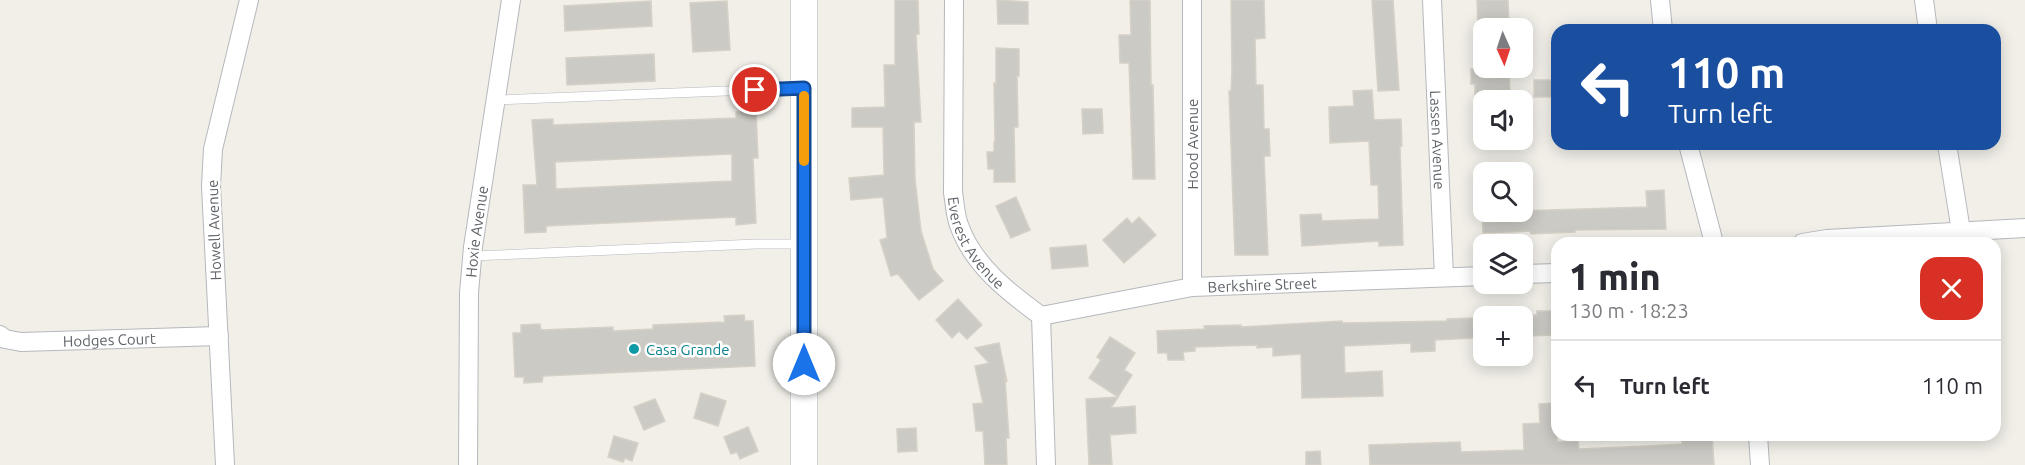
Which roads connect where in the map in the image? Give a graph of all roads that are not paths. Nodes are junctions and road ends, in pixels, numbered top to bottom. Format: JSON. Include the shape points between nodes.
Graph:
{"nodes":[{"id":1,"x":249,"y":0,"type":"edge"},
{"id":2,"x":512,"y":0,"type":"edge"},
{"id":3,"x":804,"y":0,"type":"edge"},
{"id":4,"x":954,"y":0,"type":"edge"},
{"id":5,"x":1192,"y":0,"type":"edge"},
{"id":6,"x":1432,"y":0,"type":"edge"},
{"id":7,"x":1660,"y":0,"type":"edge"},
{"id":8,"x":1924,"y":0,"type":"edge"},
{"id":9,"x":1662,"y":24,"type":"edge"},
{"id":10,"x":1928,"y":24,"type":"edge"},
{"id":11,"x":804,"y":88,"type":"junction"},
{"id":12,"x":495,"y":100,"type":"junction"},
{"id":13,"x":1690,"y":150,"type":"edge"},
{"id":14,"x":1948,"y":150,"type":"edge"},
{"id":15,"x":2025,"y":228,"type":"edge"},
{"id":16,"x":1962,"y":231,"type":"junction"},
{"id":17,"x":1712,"y":237,"type":"edge"},
{"id":18,"x":1846,"y":237,"type":"edge"},
{"id":19,"x":804,"y":244,"type":"junction"},
{"id":20,"x":472,"y":256,"type":"junction"},
{"id":21,"x":1551,"y":273,"type":"edge"},
{"id":22,"x":1533,"y":274,"type":"edge"},
{"id":23,"x":1473,"y":277,"type":"edge"},
{"id":24,"x":1444,"y":278,"type":"junction"},
{"id":25,"x":1192,"y":288,"type":"junction"},
{"id":26,"x":1041,"y":316,"type":"junction"},
{"id":27,"x":0,"y":335,"type":"edge"},
{"id":28,"x":219,"y":336,"type":"junction"},
{"id":29,"x":1758,"y":441,"type":"edge"},
{"id":30,"x":225,"y":465,"type":"edge"},
{"id":31,"x":468,"y":465,"type":"edge"},
{"id":32,"x":804,"y":465,"type":"edge"},
{"id":33,"x":1046,"y":465,"type":"edge"},
{"id":34,"x":1760,"y":465,"type":"edge"}],
"edges":[{"from":1,"to":28,"type":"street","name":"Howell Avenue","via":[[213,149],[211,186]]},
{"from":2,"to":12,"type":"street","name":"Hoxie Avenue"},
{"from":3,"to":11,"type":"main road"},
{"from":4,"to":26,"type":"street","name":"Everest Avenue","via":[[953,193],[958,223],[982,266]]},
{"from":5,"to":25,"type":"street","name":"Hood Avenue"},
{"from":6,"to":24,"type":"street","name":"Lassen Avenue"},
{"from":7,"to":9,"type":"street"},
{"from":8,"to":10,"type":"street"},
{"from":11,"to":12,"type":"lane"},
{"from":11,"to":19,"type":"main road"},
{"from":12,"to":20,"type":"street","name":"Hoxie Avenue"},
{"from":13,"to":17,"type":"street"},
{"from":14,"to":16,"type":"street"},
{"from":15,"to":16,"type":"street"},
{"from":16,"to":18,"type":"street"},
{"from":19,"to":20,"type":"lane"},
{"from":19,"to":32,"type":"main road"},
{"from":20,"to":31,"type":"street","name":"Hoxie Avenue"},
{"from":21,"to":22,"type":"street"},
{"from":23,"to":24,"type":"street","name":"Berkshire Street"},
{"from":24,"to":25,"type":"street","name":"Berkshire Street"},
{"from":25,"to":26,"type":"street","name":"Berkshire Street"},
{"from":26,"to":33,"type":"street"},
{"from":27,"to":28,"type":"street","name":"Hodges Court","via":[[21,342]]},
{"from":28,"to":30,"type":"street","name":"Howell Avenue"},
{"from":29,"to":34,"type":"street"}]}
